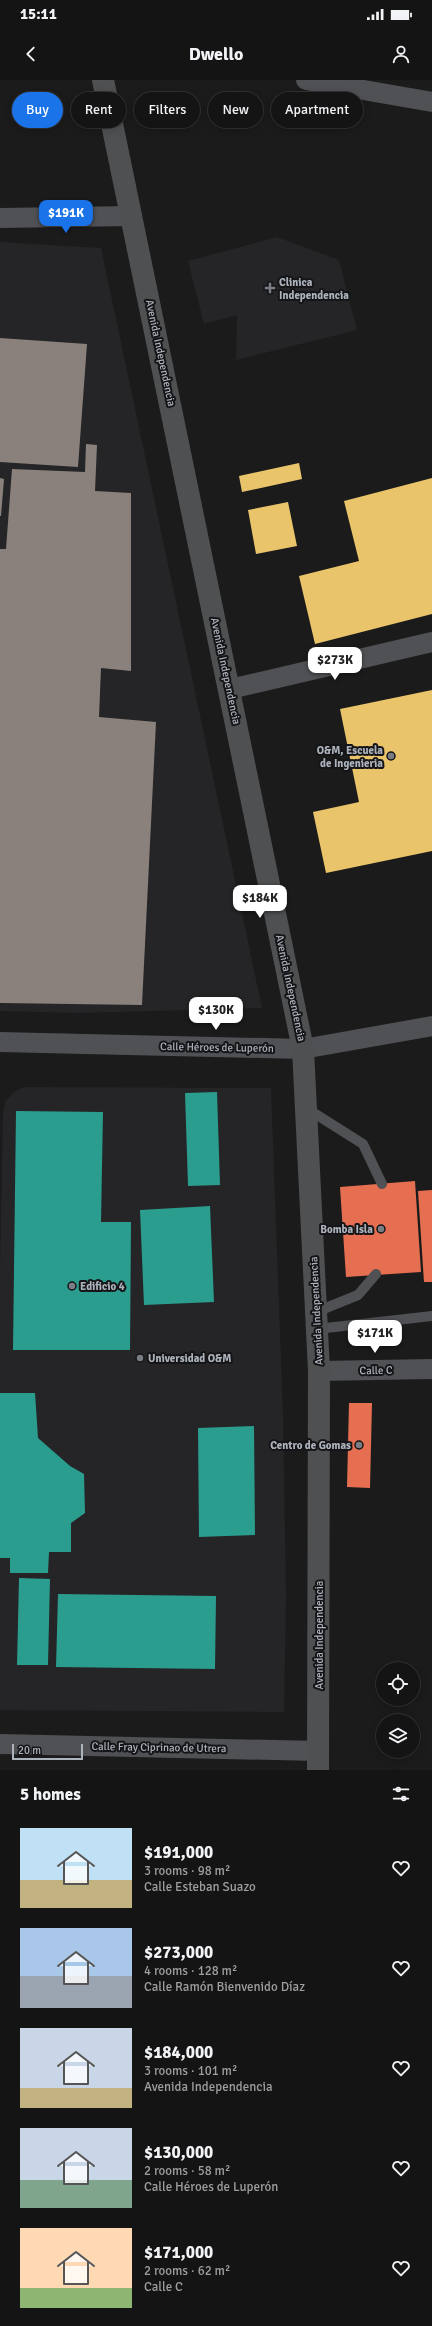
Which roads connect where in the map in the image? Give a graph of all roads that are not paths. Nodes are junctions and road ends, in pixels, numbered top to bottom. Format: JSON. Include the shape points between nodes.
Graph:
{"nodes":[{"id":1,"x":103,"y":80,"type":"edge"},
{"id":2,"x":306,"y":80,"type":"edge"},
{"id":3,"x":432,"y":102,"type":"edge"},
{"id":4,"x":132,"y":216,"type":"junction"},
{"id":5,"x":0,"y":218,"type":"edge"},
{"id":6,"x":432,"y":642,"type":"edge"},
{"id":7,"x":230,"y":689,"type":"junction"},
{"id":8,"x":432,"y":1026,"type":"edge"},
{"id":9,"x":0,"y":1042,"type":"edge"},
{"id":10,"x":304,"y":1049,"type":"junction"},
{"id":11,"x":306,"y":1108,"type":"junction"},
{"id":12,"x":382,"y":1184,"type":"dead end"},
{"id":13,"x":376,"y":1274,"type":"dead end"},
{"id":14,"x":432,"y":1316,"type":"edge"},
{"id":15,"x":317,"y":1320,"type":"junction"},
{"id":16,"x":432,"y":1369,"type":"edge"},
{"id":17,"x":319,"y":1371,"type":"junction"},
{"id":18,"x":0,"y":1744,"type":"edge"},
{"id":19,"x":318,"y":1760,"type":"edge"}],
"edges":[{"from":1,"to":4,"type":"main road","name":"Avenida Independencia"},
{"from":2,"to":3,"type":"street"},
{"from":4,"to":5,"type":"street"},
{"from":4,"to":7,"type":"main road","name":"Avenida Independencia"},
{"from":6,"to":7,"type":"street"},
{"from":7,"to":10,"type":"main road","name":"Avenida Independencia"},
{"from":8,"to":10,"type":"street","name":"Calle Héroes de Luperón"},
{"from":9,"to":10,"type":"street","name":"Calle Héroes de Luperón"},
{"from":10,"to":11,"type":"main road","name":"Avenida Independencia"},
{"from":11,"to":12,"type":"lane","via":[[363,1144]]},
{"from":11,"to":15,"type":"main road","name":"Avenida Independencia"},
{"from":13,"to":15,"type":"lane","via":[[358,1296]]},
{"from":14,"to":15,"type":"lane"},
{"from":15,"to":17,"type":"main road","name":"Avenida Independencia"},
{"from":16,"to":17,"type":"street","name":"Calle C"},
{"from":17,"to":19,"type":"main road","name":"Avenida Independencia"},
{"from":18,"to":19,"type":"street","name":"Calle Fray Ciprinao de Utrera"}]}
